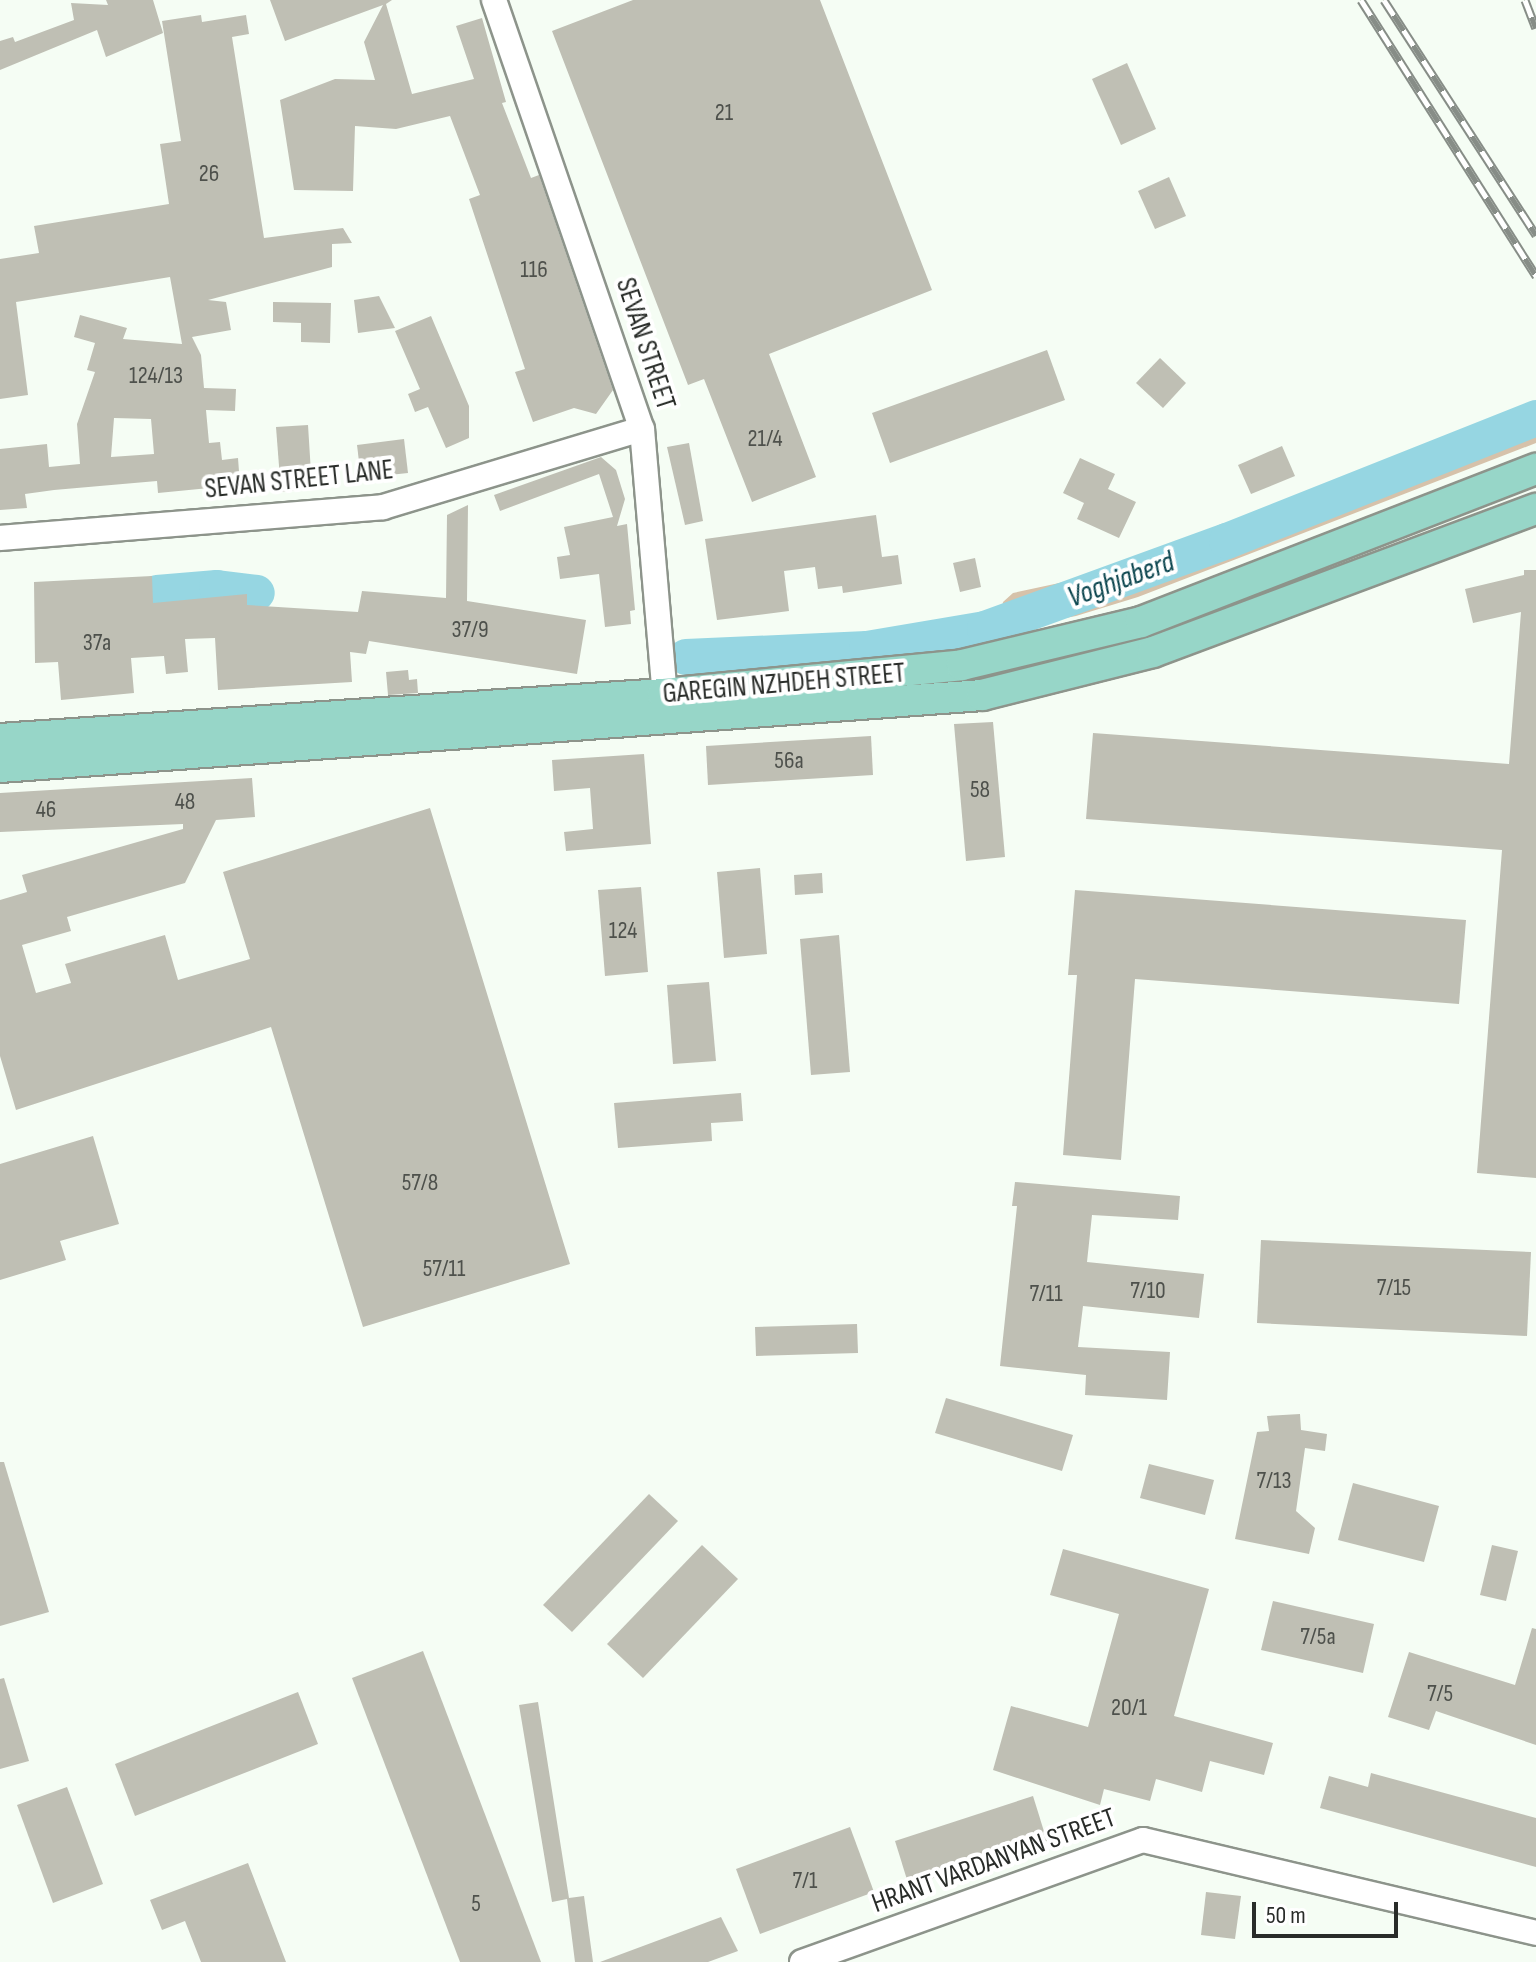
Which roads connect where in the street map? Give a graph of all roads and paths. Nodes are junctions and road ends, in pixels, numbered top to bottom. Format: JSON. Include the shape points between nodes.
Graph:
{"nodes":[{"id":1,"x":494,"y":0,"type":"edge"},
{"id":2,"x":642,"y":429,"type":"junction"},
{"id":3,"x":1536,"y":469,"type":"edge"},
{"id":4,"x":1536,"y":509,"type":"edge"},
{"id":5,"x":0,"y":538,"type":"edge"},
{"id":6,"x":665,"y":708,"type":"junction"},
{"id":7,"x":0,"y":739,"type":"edge"},
{"id":8,"x":0,"y":767,"type":"edge"},
{"id":9,"x":1536,"y":1933,"type":"edge"},
{"id":10,"x":802,"y":1962,"type":"edge"}],
"edges":[{"from":1,"to":2,"type":"street","name":"SEVAN STREET"},
{"from":2,"to":5,"type":"street","name":"SEVAN STREET LANE","via":[[383,507]]},
{"from":2,"to":6,"type":"street","name":"SEVAN STREET"},
{"from":3,"to":6,"type":"main road","name":"GAREGIN NZHDEH STREET","via":[[1141,622],[923,671]]},
{"from":4,"to":6,"type":"main road","name":"GAREGIN NZHDEH STREET","via":[[1153,652],[982,695]]},
{"from":6,"to":7,"type":"main road","name":"GAREGIN NZHDEH STREET"},
{"from":6,"to":8,"type":"main road","name":"GAREGIN NZHDEH STREET"},
{"from":9,"to":10,"type":"street","name":"HRANT VARDANYAN STREET","via":[[1143,1840]]}]}
